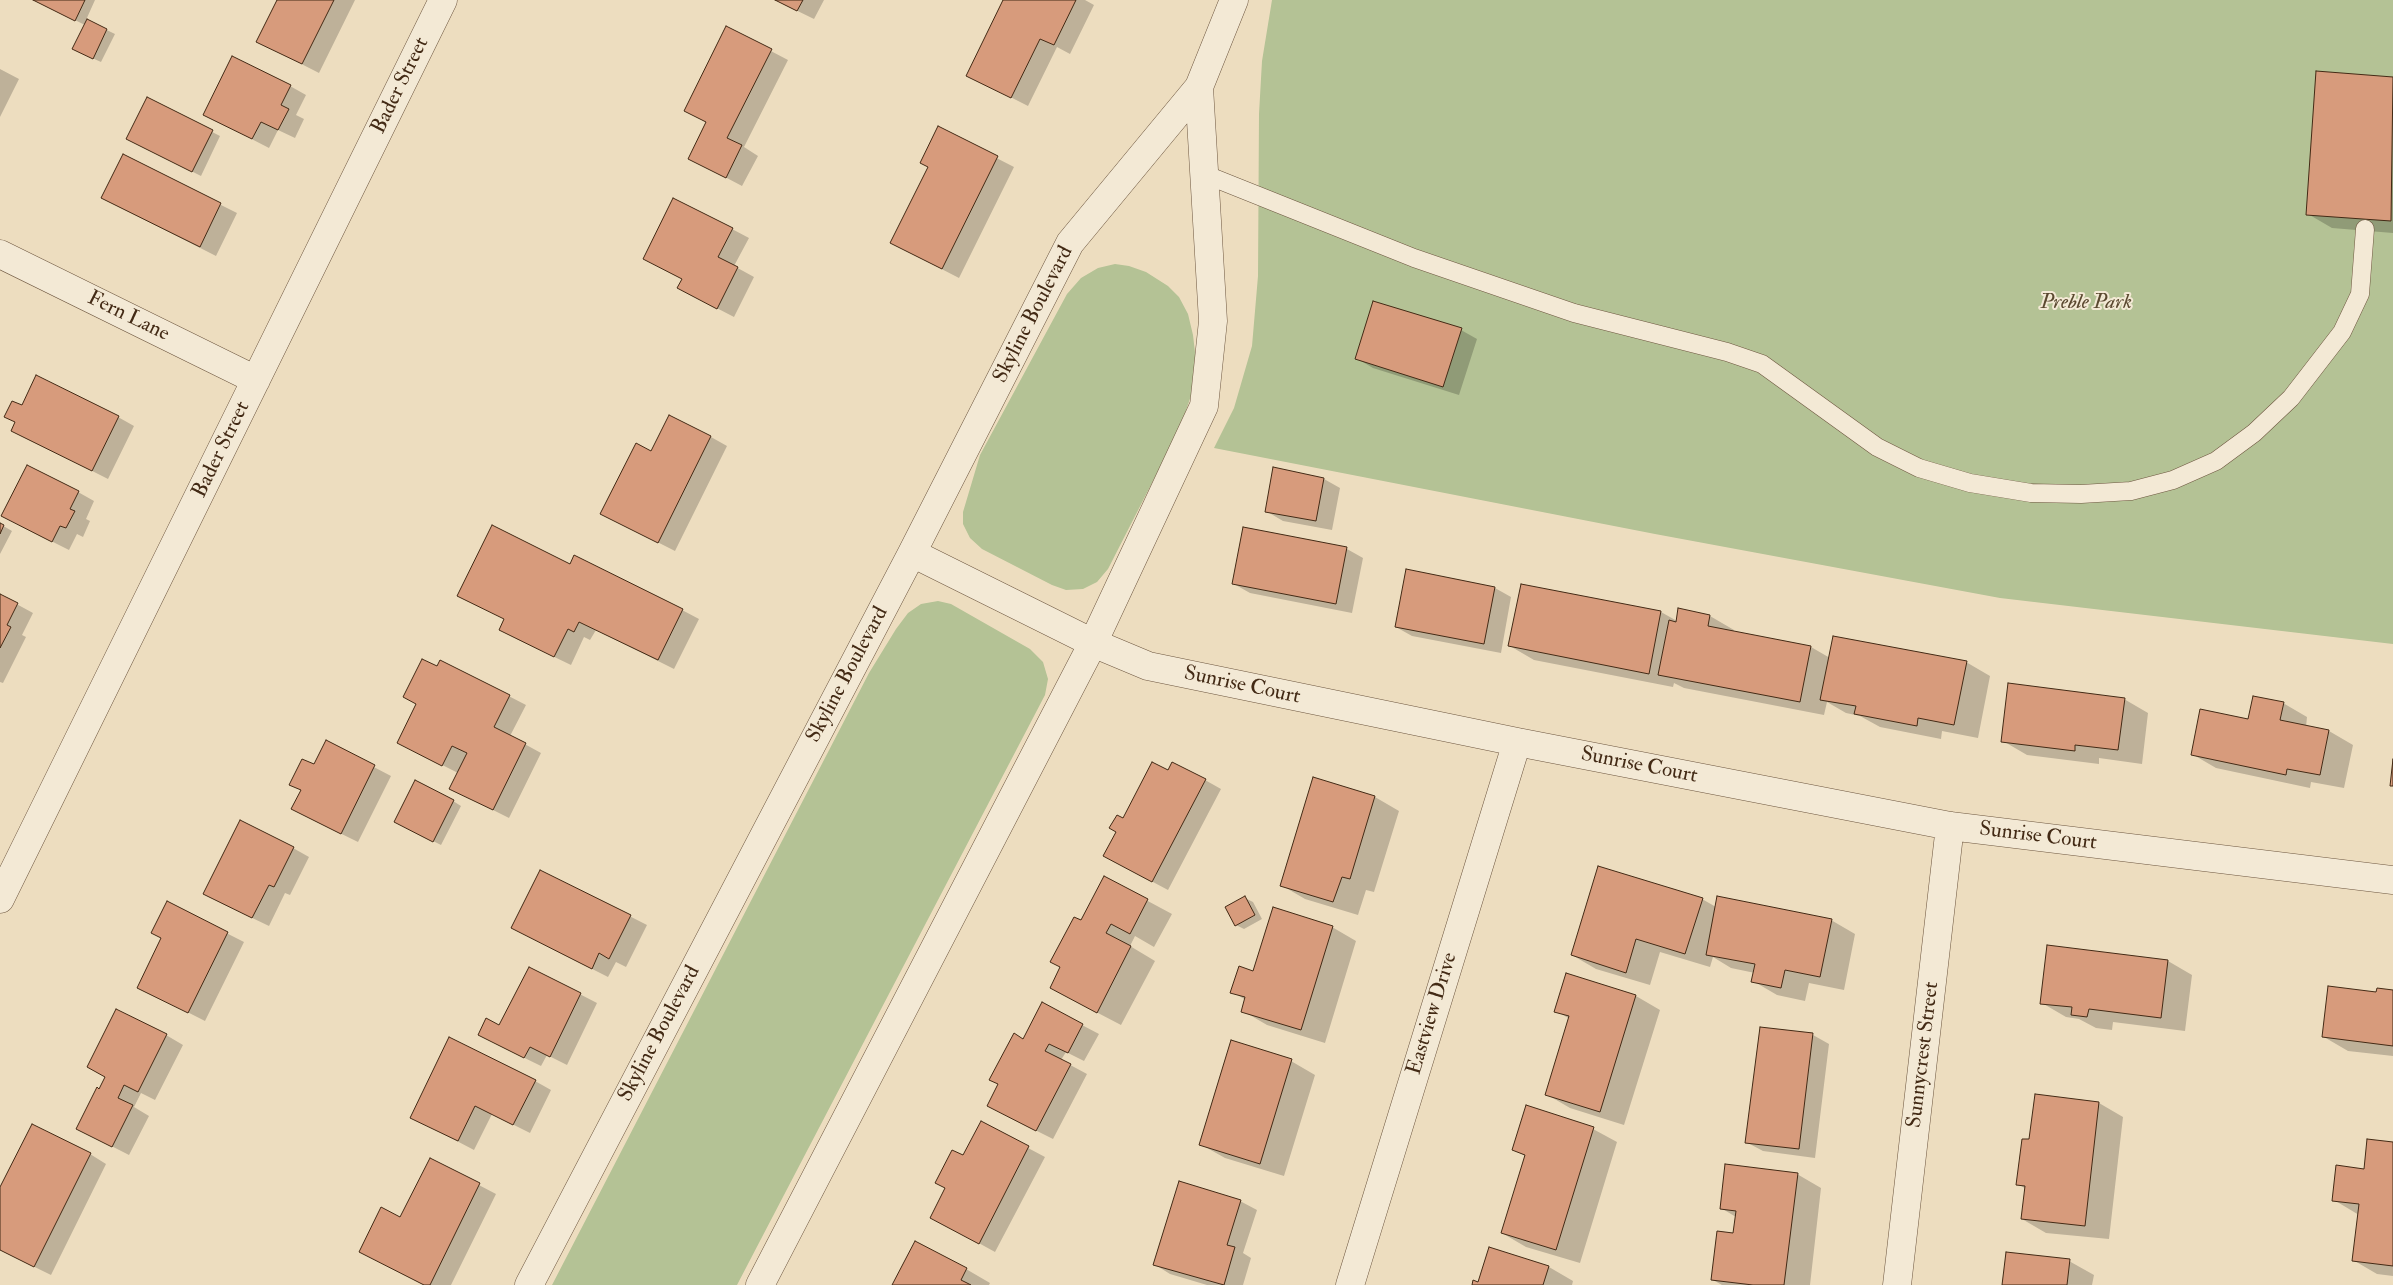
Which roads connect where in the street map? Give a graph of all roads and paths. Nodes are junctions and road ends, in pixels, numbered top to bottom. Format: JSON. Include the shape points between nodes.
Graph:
{"nodes":[{"id":1,"x":443,"y":0,"type":"edge"},
{"id":2,"x":1234,"y":0,"type":"edge"},
{"id":3,"x":1200,"y":87,"type":"junction"},
{"id":4,"x":1204,"y":174,"type":"junction"},
{"id":5,"x":2365,"y":229,"type":"dead end"},
{"id":6,"x":0,"y":254,"type":"edge"},
{"id":7,"x":256,"y":380,"type":"junction"},
{"id":8,"x":912,"y":553,"type":"junction"},
{"id":9,"x":1093,"y":642,"type":"junction"},
{"id":10,"x":1516,"y":742,"type":"junction"},
{"id":11,"x":1950,"y":826,"type":"junction"},
{"id":12,"x":2393,"y":880,"type":"edge"},
{"id":13,"x":0,"y":900,"type":"edge"},
{"id":14,"x":529,"y":1285,"type":"edge"},
{"id":15,"x":760,"y":1285,"type":"edge"},
{"id":16,"x":1350,"y":1285,"type":"edge"},
{"id":17,"x":1897,"y":1285,"type":"edge"}],
"edges":[{"from":1,"to":7,"type":"street","name":"Bader Street"},
{"from":2,"to":3,"type":"street","name":"Skyline Boulevard"},
{"from":3,"to":4,"type":"street","name":"Skyline Boulevard"},
{"from":3,"to":8,"type":"street","name":"Skyline Boulevard","via":[[1070,243]]},
{"from":4,"to":5,"type":"lane","via":[[1414,258],[1574,313],[1762,364],[1877,447],[1919,468],[1970,483],[2031,493],[2131,491],[2173,480],[2216,461],[2254,432],[2291,398],[2342,332],[2360,294]]},
{"from":4,"to":9,"type":"street","name":"Skyline Boulevard","via":[[1213,322],[1204,406]]},
{"from":6,"to":7,"type":"street","name":"Fern Lane"},
{"from":7,"to":13,"type":"street","name":"Bader Street"},
{"from":8,"to":9,"type":"street","name":"Sunrise Court"},
{"from":8,"to":14,"type":"street","name":"Skyline Boulevard"},
{"from":9,"to":10,"type":"street","name":"Sunrise Court","via":[[1148,666]]},
{"from":9,"to":15,"type":"street","name":"Skyline Boulevard"},
{"from":10,"to":11,"type":"street","name":"Sunrise Court"},
{"from":10,"to":16,"type":"street","name":"Eastview Drive"},
{"from":11,"to":12,"type":"street","name":"Sunrise Court"},
{"from":11,"to":17,"type":"street","name":"Sunnycrest Street"}]}
